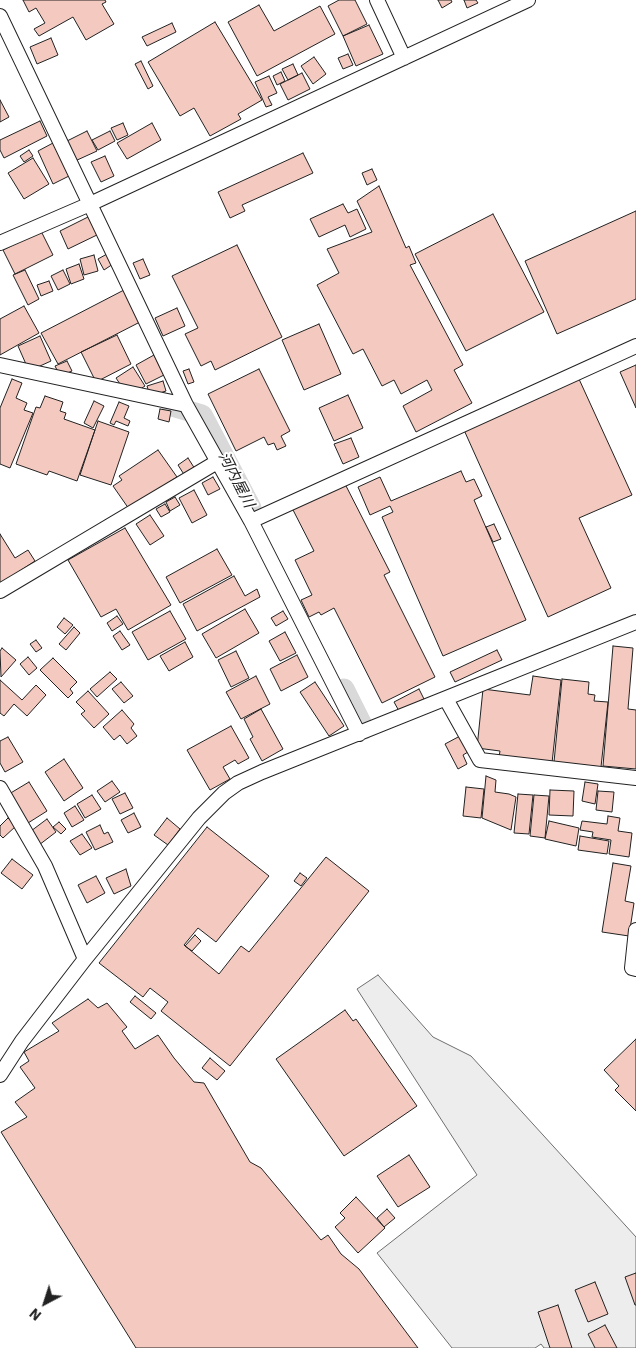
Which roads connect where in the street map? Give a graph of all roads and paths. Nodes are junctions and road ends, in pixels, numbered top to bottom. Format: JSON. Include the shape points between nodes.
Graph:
{"nodes":[{"id":1,"x":377,"y":0,"type":"edge"},
{"id":2,"x":528,"y":0,"type":"edge"},
{"id":3,"x":0,"y":16,"type":"edge"},
{"id":4,"x":404,"y":58,"type":"junction"},
{"id":5,"x":90,"y":204,"type":"junction"},
{"id":6,"x":0,"y":243,"type":"edge"},
{"id":7,"x":636,"y":346,"type":"edge"},
{"id":8,"x":0,"y":365,"type":"edge"},
{"id":9,"x":186,"y":405,"type":"junction"},
{"id":10,"x":217,"y":462,"type":"junction"},
{"id":11,"x":251,"y":522,"type":"junction"},
{"id":12,"x":0,"y":591,"type":"edge"},
{"id":13,"x":636,"y":622,"type":"edge"},
{"id":14,"x":446,"y":699,"type":"junction"},
{"id":15,"x":359,"y":734,"type":"junction"},
{"id":16,"x":636,"y":778,"type":"edge"},
{"id":17,"x":0,"y":788,"type":"edge"},
{"id":18,"x":636,"y":930,"type":"edge"},
{"id":19,"x":85,"y":960,"type":"junction"},
{"id":20,"x":636,"y":969,"type":"edge"},
{"id":21,"x":0,"y":1075,"type":"edge"}],
"edges":[{"from":1,"to":4,"type":"street"},
{"from":2,"to":4,"type":"street"},
{"from":3,"to":5,"type":"street"},
{"from":4,"to":5,"type":"street"},
{"from":5,"to":6,"type":"street"},
{"from":5,"to":9,"type":"street"},
{"from":7,"to":11,"type":"street"},
{"from":8,"to":9,"type":"street"},
{"from":9,"to":10,"type":"street"},
{"from":10,"to":11,"type":"street"},
{"from":10,"to":12,"type":"street"},
{"from":11,"to":15,"type":"street"},
{"from":13,"to":14,"type":"street"},
{"from":14,"to":15,"type":"street"},
{"from":14,"to":16,"type":"street","via":[[480,760]]},
{"from":15,"to":19,"type":"street","via":[[247,779],[217,798]]},
{"from":17,"to":19,"type":"street","via":[[45,866]]},
{"from":18,"to":20,"type":"street","via":[[632,968]]},
{"from":19,"to":21,"type":"street","via":[[22,1040]]}]}
